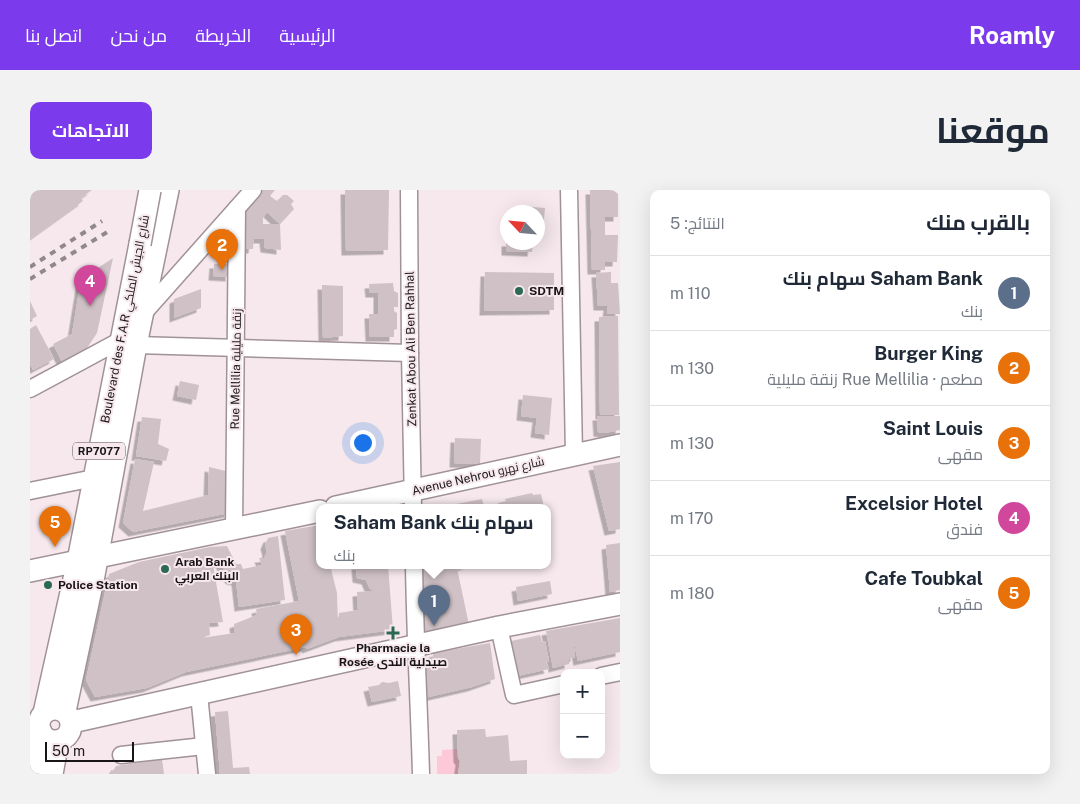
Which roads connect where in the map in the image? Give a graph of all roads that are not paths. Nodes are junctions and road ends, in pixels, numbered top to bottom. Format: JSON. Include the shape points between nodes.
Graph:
{"nodes":[{"id":1,"x":150,"y":190,"type":"edge"},
{"id":2,"x":168,"y":190,"type":"edge"},
{"id":3,"x":252,"y":190,"type":"edge"},
{"id":4,"x":409,"y":190,"type":"edge"},
{"id":5,"x":569,"y":190,"type":"edge"},
{"id":6,"x":237,"y":208,"type":"junction"},
{"id":7,"x":148,"y":244,"type":"junction"},
{"id":8,"x":142,"y":315,"type":"junction"},
{"id":9,"x":129,"y":343,"type":"junction"},
{"id":10,"x":237,"y":348,"type":"junction"},
{"id":11,"x":410,"y":353,"type":"junction"},
{"id":12,"x":30,"y":389,"type":"edge"},
{"id":13,"x":620,"y":444,"type":"edge"},
{"id":14,"x":574,"y":455,"type":"junction"},
{"id":15,"x":94,"y":478,"type":"junction"},
{"id":16,"x":30,"y":491,"type":"edge"},
{"id":17,"x":413,"y":499,"type":"edge"},
{"id":18,"x":365,"y":504,"type":"edge"},
{"id":19,"x":316,"y":512,"type":"edge"},
{"id":20,"x":234,"y":529,"type":"junction"},
{"id":21,"x":88,"y":558,"type":"junction"},
{"id":22,"x":414,"y":569,"type":"edge"},
{"id":23,"x":30,"y":571,"type":"edge"},
{"id":24,"x":620,"y":604,"type":"edge"},
{"id":25,"x":498,"y":627,"type":"junction"},
{"id":26,"x":415,"y":646,"type":"junction"},
{"id":27,"x":620,"y":672,"type":"edge"},
{"id":28,"x":605,"y":675,"type":"edge"},
{"id":29,"x":560,"y":685,"type":"edge"},
{"id":30,"x":199,"y":694,"type":"junction"},
{"id":31,"x":47,"y":727,"type":"edge"},
{"id":32,"x":204,"y":746,"type":"junction"},
{"id":33,"x":122,"y":755,"type":"dead end"},
{"id":34,"x":37,"y":769,"type":"edge"},
{"id":35,"x":207,"y":774,"type":"edge"},
{"id":36,"x":421,"y":774,"type":"edge"}],
"edges":[{"from":1,"to":7,"type":"main road","name":"Boulevard des F.A.R شارع الجيش الملكي","number":"RP7077","bridge":true},
{"from":2,"to":7,"type":"main road","name":"Boulevard des F.A.R شارع الجيش الملكي","number":"RP7077"},
{"from":3,"to":6,"type":"street"},
{"from":4,"to":11,"type":"street","name":"Zenkat Abou Ali Ben Rahhal"},
{"from":5,"to":14,"type":"street"},
{"from":6,"to":8,"type":"street"},
{"from":6,"to":10,"type":"street","name":"Rue Mellilia زنقة مليلية"},
{"from":7,"to":8,"type":"main road","name":"Boulevard des F.A.R شارع الجيش الملكي","number":"RP7077"},
{"from":7,"to":9,"type":"main road","name":"Boulevard des F.A.R شارع الجيش الملكي","number":"RP7077"},
{"from":8,"to":9,"type":"main road","name":"Boulevard des F.A.R شارع الجيش الملكي","number":"RP7077"},
{"from":9,"to":10,"type":"street"},
{"from":9,"to":12,"type":"street"},
{"from":9,"to":15,"type":"main road","name":"Boulevard des F.A.R شارع الجيش الملكي","number":"RP7077"},
{"from":9,"to":21,"type":"main road","name":"Boulevard des F.A.R شارع الجيش الملكي","number":"RP7077"},
{"from":10,"to":11,"type":"street"},
{"from":10,"to":20,"type":"street","name":"Rue Mellilia زنقة مليلية"},
{"from":11,"to":17,"type":"street","name":"Zenkat Abou Ali Ben Rahhal"},
{"from":13,"to":14,"type":"main road","name":"Avenue Nehrou شارع نهرو"},
{"from":14,"to":17,"type":"main road","name":"Avenue Nehrou شارع نهرو"},
{"from":15,"to":16,"type":"street"},
{"from":15,"to":21,"type":"main road","name":"Boulevard des F.A.R شارع الجيش الملكي","number":"RP7077"},
{"from":17,"to":18,"type":"main road","name":"Avenue Nehrou شارع نهرو"},
{"from":19,"to":20,"type":"main road"},
{"from":20,"to":21,"type":"main road"},
{"from":21,"to":23,"type":"main road"},
{"from":21,"to":31,"type":"main road","name":"Boulevard des F.A.R شارع الجيش الملكي","number":"RP7077"},
{"from":22,"to":26,"type":"street"},
{"from":24,"to":25,"type":"main road"},
{"from":25,"to":26,"type":"main road"},
{"from":25,"to":29,"type":"street","via":[[514,695]]},
{"from":26,"to":30,"type":"main road"},
{"from":26,"to":36,"type":"street"},
{"from":27,"to":28,"type":"street"},
{"from":30,"to":31,"type":"main road"},
{"from":30,"to":32,"type":"street"},
{"from":31,"to":34,"type":"main road","name":"Boulevard des F.A.R شارع الجيش الملكي","number":"RP7077"},
{"from":32,"to":33,"type":"street"},
{"from":32,"to":35,"type":"street"}]}
